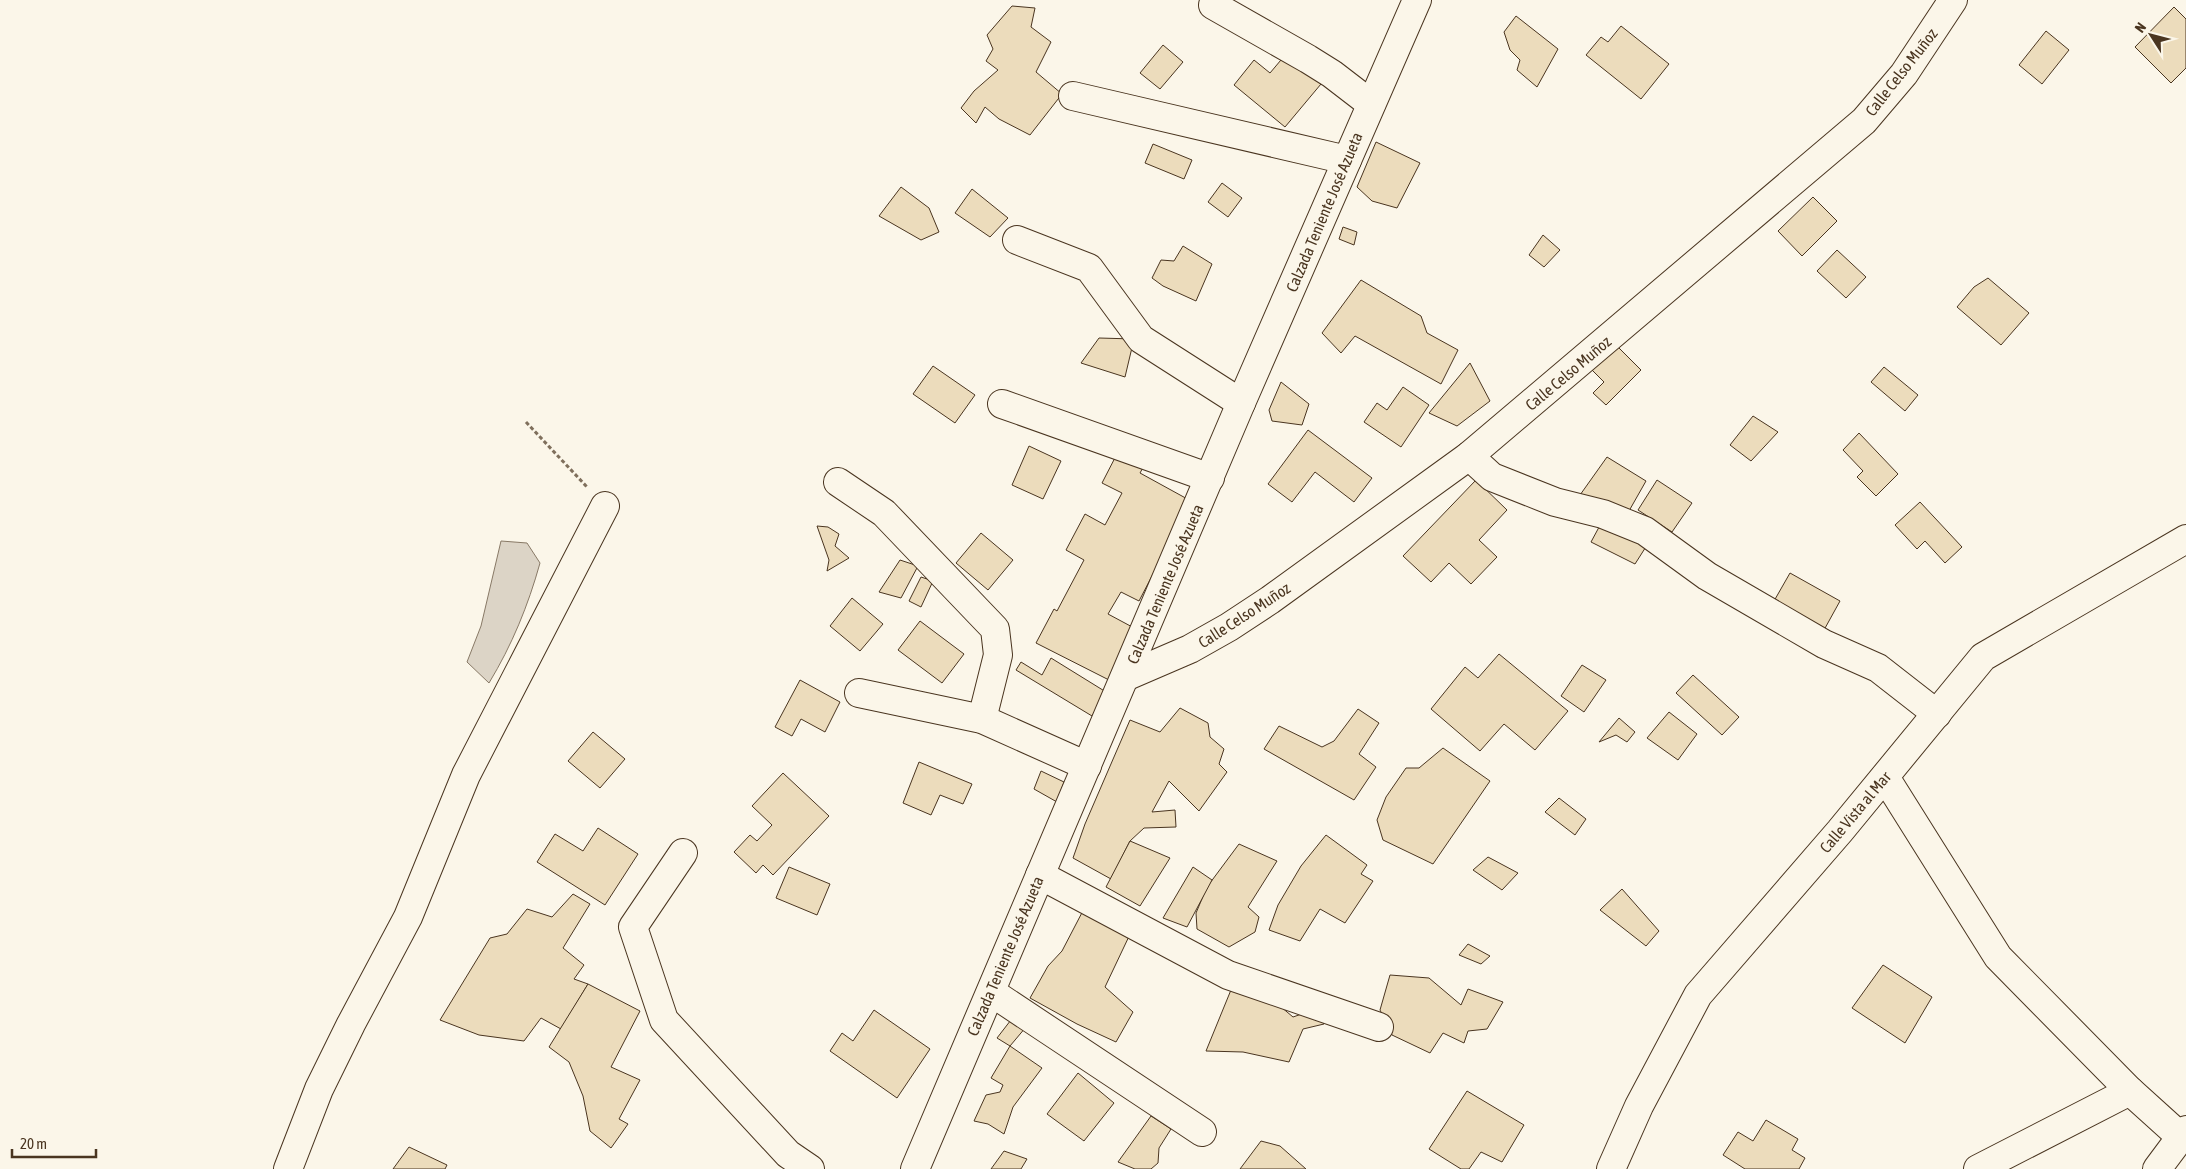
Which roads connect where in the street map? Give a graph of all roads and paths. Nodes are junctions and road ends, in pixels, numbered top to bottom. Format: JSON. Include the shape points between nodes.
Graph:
{"nodes":[{"id":1,"x":1417,"y":0,"type":"edge"},
{"id":2,"x":1953,"y":0,"type":"edge"},
{"id":3,"x":1213,"y":5,"type":"dead end"},
{"id":4,"x":1073,"y":96,"type":"dead end"},
{"id":5,"x":1370,"y":104,"type":"junction"},
{"id":6,"x":1346,"y":160,"type":"junction"},
{"id":7,"x":1017,"y":240,"type":"dead end"},
{"id":8,"x":1241,"y":403,"type":"junction"},
{"id":9,"x":1002,"y":404,"type":"dead end"},
{"id":10,"x":526,"y":422,"type":"dead end"},
{"id":11,"x":1469,"y":456,"type":"junction"},
{"id":12,"x":1210,"y":478,"type":"junction"},
{"id":13,"x":838,"y":482,"type":"dead end"},
{"id":14,"x":605,"y":506,"type":"joint"},
{"id":15,"x":2186,"y":538,"type":"edge"},
{"id":16,"x":1125,"y":676,"type":"junction"},
{"id":17,"x":859,"y":693,"type":"dead end"},
{"id":18,"x":1937,"y":714,"type":"junction"},
{"id":19,"x":982,"y":719,"type":"junction"},
{"id":20,"x":1087,"y":766,"type":"junction"},
{"id":21,"x":1885,"y":777,"type":"junction"},
{"id":22,"x":683,"y":853,"type":"dead end"},
{"id":23,"x":1040,"y":874,"type":"junction"},
{"id":24,"x":990,"y":992,"type":"junction"},
{"id":25,"x":1379,"y":1027,"type":"dead end"},
{"id":26,"x":2130,"y":1091,"type":"junction"},
{"id":27,"x":1202,"y":1132,"type":"dead end"},
{"id":28,"x":2184,"y":1133,"type":"edge"},
{"id":29,"x":288,"y":1169,"type":"edge"},
{"id":30,"x":810,"y":1169,"type":"edge"},
{"id":31,"x":915,"y":1169,"type":"edge"},
{"id":32,"x":1611,"y":1169,"type":"edge"},
{"id":33,"x":1978,"y":1169,"type":"edge"},
{"id":34,"x":2158,"y":1169,"type":"edge"}],
"edges":[{"from":1,"to":5,"type":"street","name":"Calzada Teniente José Azueta"},
{"from":2,"to":11,"type":"street","name":"Calle Celso Muñoz","via":[[1904,74],[1864,121]]},
{"from":3,"to":5,"type":"street","via":[[1332,74]]},
{"from":4,"to":6,"type":"street"},
{"from":5,"to":6,"type":"street","name":"Calzada Teniente José Azueta"},
{"from":6,"to":8,"type":"street","name":"Calzada Teniente José Azueta"},
{"from":7,"to":8,"type":"street","via":[[1089,268],[1141,339]]},
{"from":8,"to":12,"type":"street","name":"Calzada Teniente José Azueta"},
{"from":9,"to":12,"type":"street"},
{"from":10,"to":14,"type":"path"},
{"from":11,"to":16,"type":"street","name":"Calle Celso Muñoz","via":[[1229,627],[1190,649]]},
{"from":11,"to":18,"type":"street","via":[[1492,478],[1645,531],[1707,576],[1824,644],[1878,668]]},
{"from":12,"to":16,"type":"street","name":"Calzada Teniente José Azueta"},
{"from":13,"to":19,"type":"street","via":[[889,518],[995,629],[998,654]]},
{"from":14,"to":29,"type":"street","via":[[466,775],[408,918],[350,1024],[319,1089]]},
{"from":15,"to":18,"type":"street","name":"Calle Vista al Mar","via":[[1994,650],[1983,658]]},
{"from":16,"to":20,"type":"street","name":"Calzada Teniente José Azueta"},
{"from":17,"to":19,"type":"street"},
{"from":18,"to":21,"type":"street","name":"Calle Vista al Mar"},
{"from":19,"to":20,"type":"street"},
{"from":20,"to":23,"type":"street","name":"Calzada Teniente José Azueta"},
{"from":21,"to":26,"type":"street","via":[[1998,957]]},
{"from":21,"to":32,"type":"street","name":"Calle Vista al Mar","via":[[1698,995],[1639,1106]]},
{"from":22,"to":30,"type":"street","via":[[633,927],[664,1020],[788,1154]]},
{"from":23,"to":24,"type":"street","name":"Calzada Teniente José Azueta"},
{"from":23,"to":25,"type":"street","via":[[1228,975]]},
{"from":24,"to":27,"type":"street"},
{"from":24,"to":31,"type":"street","name":"Calzada Teniente José Azueta"},
{"from":26,"to":28,"type":"street"},
{"from":26,"to":33,"type":"street"},
{"from":28,"to":34,"type":"street"}]}
